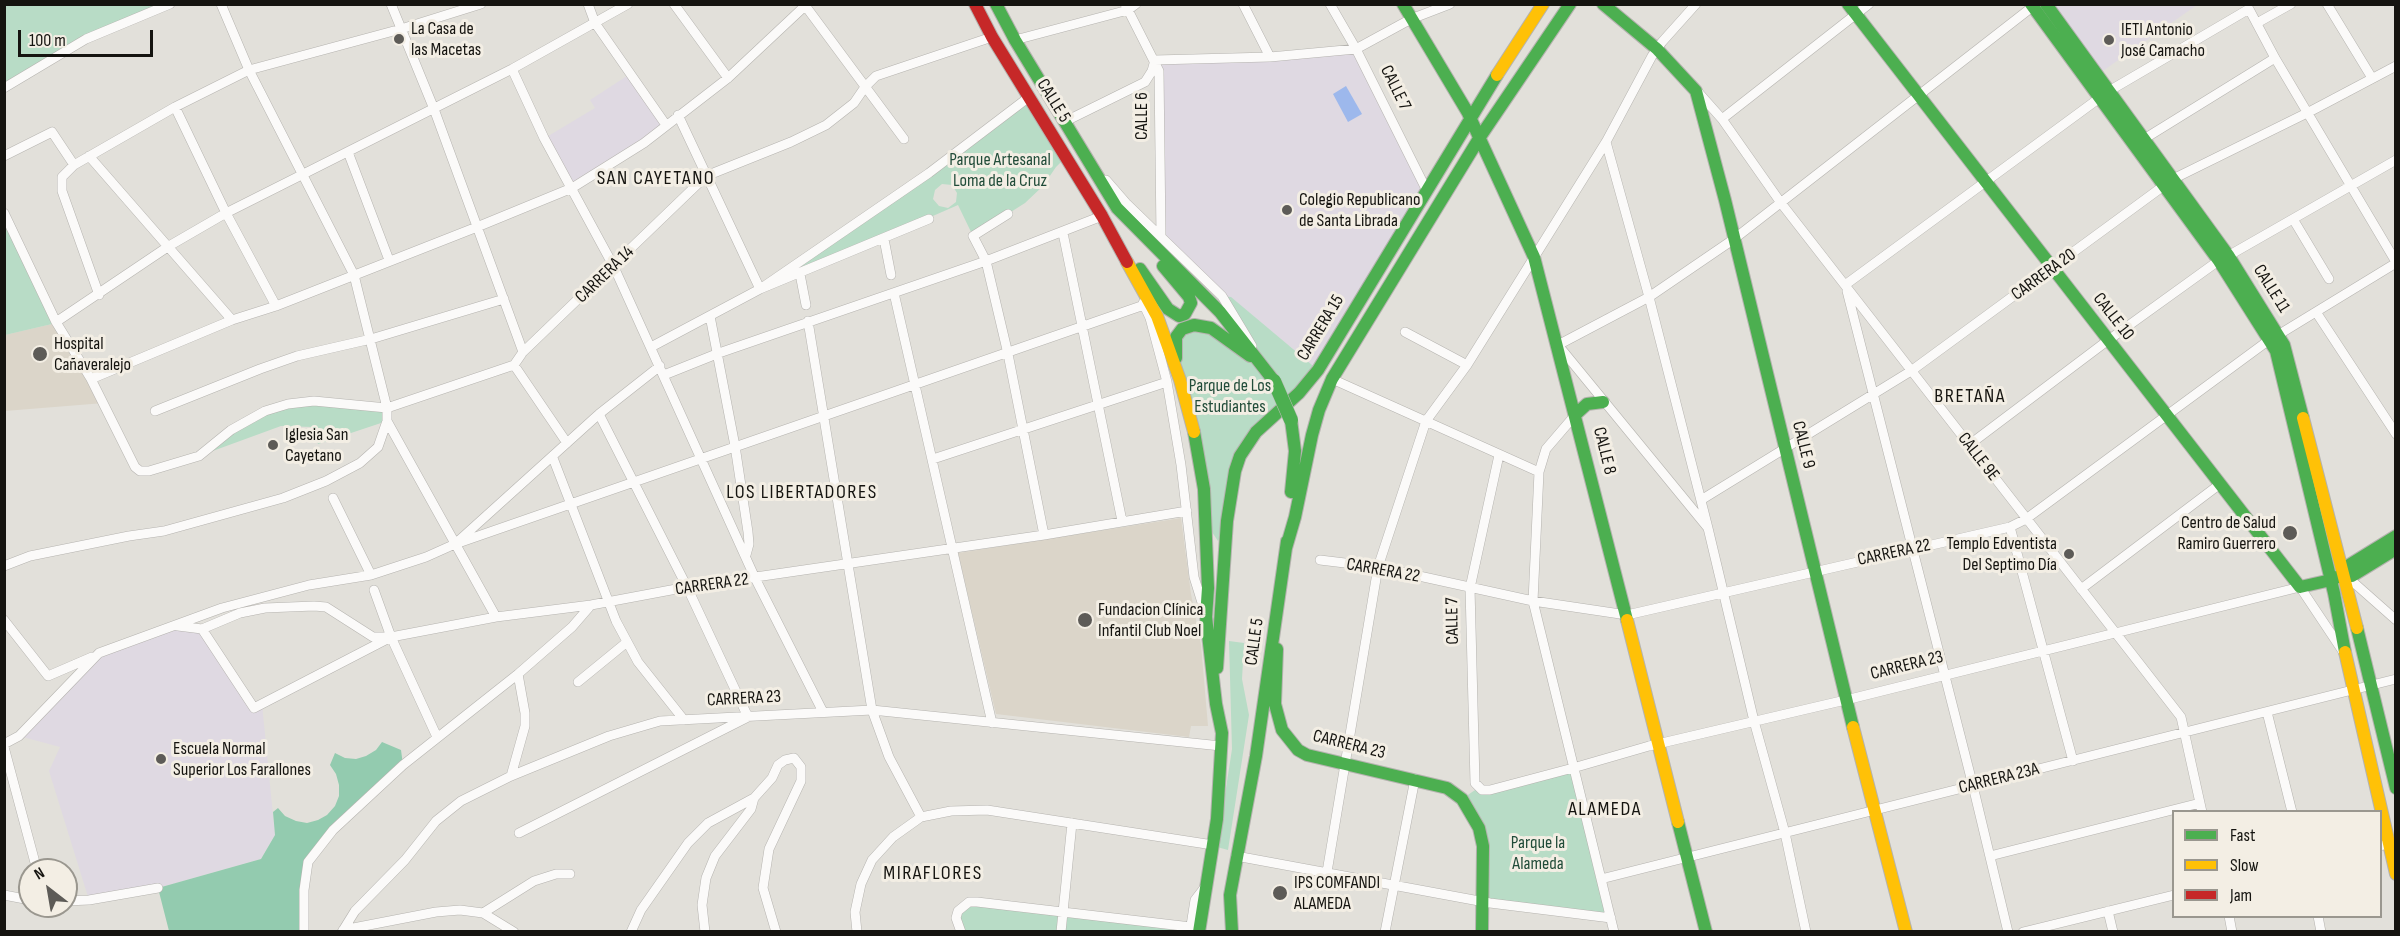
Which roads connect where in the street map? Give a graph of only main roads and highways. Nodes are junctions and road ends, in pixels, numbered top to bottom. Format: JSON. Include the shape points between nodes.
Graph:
{"nodes":[{"id":1,"x":975,"y":4,"type":"edge"},
{"id":2,"x":996,"y":4,"type":"edge"},
{"id":3,"x":1403,"y":4,"type":"edge"},
{"id":4,"x":1543,"y":4,"type":"edge"},
{"id":5,"x":1570,"y":4,"type":"edge"},
{"id":6,"x":1603,"y":4,"type":"edge"},
{"id":7,"x":2037,"y":5,"type":"edge"},
{"id":8,"x":1852,"y":9,"type":"edge"},
{"id":9,"x":2104,"y":95,"type":"junction"},
{"id":10,"x":1470,"y":117,"type":"junction"},
{"id":11,"x":1480,"y":137,"type":"junction"},
{"id":12,"x":2168,"y":182,"type":"junction"},
{"id":13,"x":1117,"y":208,"type":"junction"},
{"id":14,"x":1102,"y":216,"type":"junction"},
{"id":15,"x":1262,"y":364,"type":"junction"},
{"id":16,"x":1177,"y":385,"type":"junction"},
{"id":17,"x":1603,"y":402,"type":"road end"},
{"id":18,"x":1576,"y":414,"type":"junction"},
{"id":19,"x":2396,"y":536,"type":"edge"},
{"id":20,"x":1286,"y":548,"type":"junction"},
{"id":21,"x":2396,"y":549,"type":"edge"},
{"id":22,"x":2337,"y":577,"type":"junction"},
{"id":23,"x":2300,"y":587,"type":"joint"},
{"id":24,"x":1278,"y":609,"type":"junction"},
{"id":25,"x":1214,"y":691,"type":"junction"},
{"id":26,"x":2396,"y":788,"type":"edge"},
{"id":27,"x":2381,"y":810,"type":"edge"},
{"id":28,"x":2382,"y":816,"type":"edge"},
{"id":29,"x":2388,"y":844,"type":"edge"},
{"id":30,"x":2396,"y":874,"type":"edge"},
{"id":31,"x":1196,"y":928,"type":"edge"},
{"id":32,"x":1232,"y":932,"type":"edge"},
{"id":33,"x":1482,"y":932,"type":"edge"},
{"id":34,"x":1706,"y":932,"type":"edge"},
{"id":35,"x":1906,"y":932,"type":"edge"}],
"edges":[{"from":1,"to":14,"type":"main road","name":"CALLE 5"},
{"from":2,"to":13,"type":"main road","name":"CALLE 5"},
{"from":3,"to":10,"type":"main road","name":"CALLE 8"},
{"from":4,"to":10,"type":"main road","name":"CARRERA 15"},
{"from":5,"to":11,"type":"main road","name":"CARRERA 15"},
{"from":6,"to":35,"type":"main road","name":"CALLE 9","via":[[1656,49],[1696,91]]},
{"from":7,"to":9,"type":"main road","name":"CALLE 11"},
{"from":8,"to":23,"type":"main road","name":"CALLE 10"},
{"from":9,"to":12,"type":"main road","name":"CALLE 11"},
{"from":9,"to":12,"type":"main road","name":"CALLE 11","via":[[2144,139]]},
{"from":10,"to":11,"type":"main road","name":"CALLE 8"},
{"from":10,"to":25,"type":"main road","name":"CARRERA 15","via":[[1318,370],[1256,432],[1240,456],[1227,521]]},
{"from":11,"to":18,"type":"main road","name":"CALLE 8","via":[[1534,257]]},
{"from":11,"to":20,"type":"main road","name":"CARRERA 15","via":[[1332,379],[1312,435]]},
{"from":12,"to":22,"type":"main road","name":"CALLE 11","via":[[2274,338]]},
{"from":13,"to":14,"type":"main road","via":[[1189,297],[1191,303],[1185,314],[1179,316],[1168,309]]},
{"from":13,"to":15,"type":"main road","name":"CALLE 5","via":[[1220,312]]},
{"from":14,"to":16,"type":"main road","name":"CALLE 5","via":[[1156,316]]},
{"from":15,"to":16,"type":"main road","via":[[1211,328],[1188,326],[1174,342]]},
{"from":15,"to":20,"type":"main road","name":"CALLE 5","bridge":true,"via":[[1274,381],[1294,432]]},
{"from":16,"to":25,"type":"main road","name":"CALLE 5","via":[[1195,437],[1204,489],[1206,617]]},
{"from":17,"to":18,"type":"main road","via":[[1587,404]]},
{"from":18,"to":34,"type":"main road","name":"CALLE 8"},
{"from":19,"to":22,"type":"main road","name":"CARRERA 23","via":[[2349,565]]},
{"from":20,"to":24,"type":"main road","name":"CALLE 5"},
{"from":21,"to":22,"type":"main road","name":"CARRERA 23","via":[[2352,576]]},
{"from":22,"to":23,"type":"main road","name":"CARRERA 23"},
{"from":22,"to":26,"type":"main road","via":[[2371,685]]},
{"from":22,"to":27,"type":"main road","name":"CALLE 10","via":[[2346,655]]},
{"from":24,"to":32,"type":"main road","name":"CALLE 5","via":[[1230,894]]},
{"from":24,"to":33,"type":"main road","name":"CARRERA 23","via":[[1275,704],[1279,724],[1288,739],[1307,755],[1447,788],[1462,799],[1479,828],[1483,846]]},
{"from":25,"to":31,"type":"main road","name":"CALLE 5","via":[[1222,733],[1217,819]]},
{"from":28,"to":29,"type":"main road","name":"CALLE 10"},
{"from":29,"to":30,"type":"main road","name":"CALLE 10"}]}
